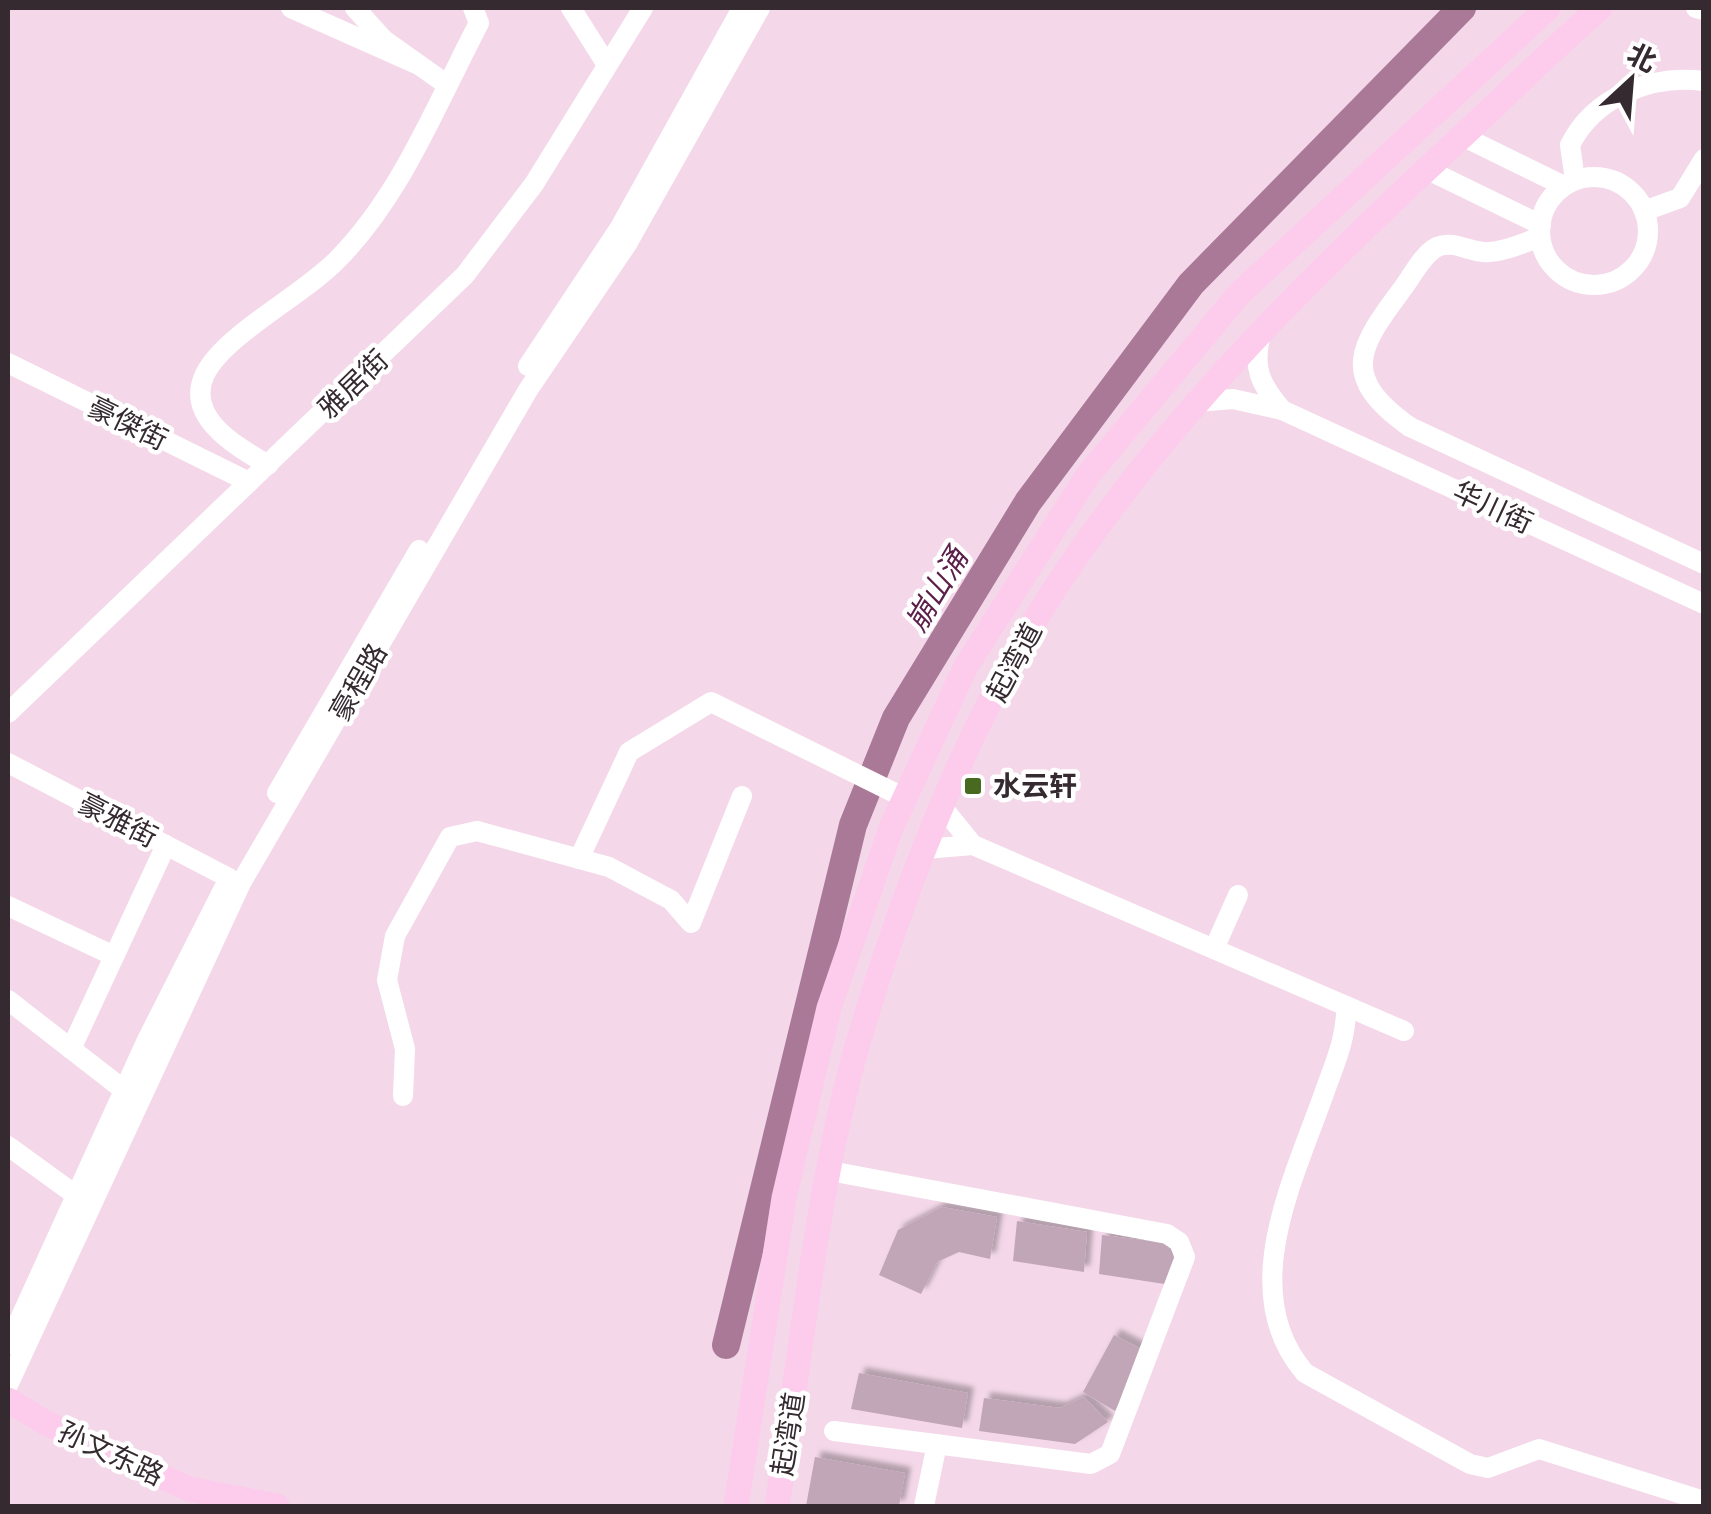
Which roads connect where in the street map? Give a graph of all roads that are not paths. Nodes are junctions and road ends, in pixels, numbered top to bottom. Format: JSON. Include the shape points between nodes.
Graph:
{"nodes":[{"id":1,"x":291,"y":8,"type":"edge"},
{"id":2,"x":355,"y":8,"type":"edge"},
{"id":3,"x":473,"y":8,"type":"edge"},
{"id":4,"x":571,"y":8,"type":"edge"},
{"id":5,"x":643,"y":8,"type":"edge"},
{"id":6,"x":742,"y":8,"type":"edge"},
{"id":7,"x":760,"y":8,"type":"edge"},
{"id":8,"x":1548,"y":8,"type":"edge"},
{"id":9,"x":1600,"y":8,"type":"edge"},
{"id":10,"x":1696,"y":8,"type":"edge"},
{"id":11,"x":1704,"y":10,"type":"edge"},
{"id":12,"x":419,"y":65,"type":"junction"},
{"id":13,"x":607,"y":65,"type":"junction"},
{"id":14,"x":1704,"y":80,"type":"edge"},
{"id":15,"x":446,"y":84,"type":"junction"},
{"id":16,"x":1462,"y":136,"type":"junction"},
{"id":17,"x":1704,"y":159,"type":"edge"},
{"id":18,"x":1426,"y":170,"type":"junction"},
{"id":19,"x":1569,"y":182,"type":"junction"},
{"id":20,"x":1644,"y":210,"type":"junction"},
{"id":21,"x":1540,"y":231,"type":"junction"},
{"id":22,"x":1262,"y":334,"type":"junction"},
{"id":23,"x":8,"y":365,"type":"edge"},
{"id":24,"x":1196,"y":402,"type":"junction"},
{"id":25,"x":1282,"y":410,"type":"junction"},
{"id":26,"x":268,"y":465,"type":"junction"},
{"id":27,"x":249,"y":482,"type":"junction"},
{"id":28,"x":1673,"y":549,"type":"junction"},
{"id":29,"x":1704,"y":564,"type":"edge"},
{"id":30,"x":1658,"y":582,"type":"junction"},
{"id":31,"x":1704,"y":604,"type":"edge"},
{"id":32,"x":8,"y":713,"type":"edge"},
{"id":33,"x":8,"y":763,"type":"edge"},
{"id":34,"x":896,"y":793,"type":"junction"},
{"id":35,"x":742,"y":796,"type":"dead end"},
{"id":36,"x":943,"y":808,"type":"junction"},
{"id":37,"x":166,"y":844,"type":"junction"},
{"id":38,"x":972,"y":845,"type":"junction"},
{"id":39,"x":926,"y":849,"type":"junction"},
{"id":40,"x":579,"y":858,"type":"junction"},
{"id":41,"x":228,"y":878,"type":"junction"},
{"id":42,"x":1238,"y":896,"type":"dead end"},
{"id":43,"x":8,"y":906,"type":"edge"},
{"id":44,"x":1214,"y":949,"type":"junction"},
{"id":45,"x":114,"y":956,"type":"junction"},
{"id":46,"x":8,"y":1000,"type":"edge"},
{"id":47,"x":1346,"y":1006,"type":"junction"},
{"id":48,"x":1404,"y":1031,"type":"dead end"},
{"id":49,"x":71,"y":1049,"type":"junction"},
{"id":50,"x":124,"y":1090,"type":"junction"},
{"id":51,"x":403,"y":1096,"type":"dead end"},
{"id":52,"x":8,"y":1146,"type":"edge"},
{"id":53,"x":830,"y":1170,"type":"junction"},
{"id":54,"x":77,"y":1196,"type":"junction"},
{"id":55,"x":8,"y":1346,"type":"edge"},
{"id":56,"x":8,"y":1385,"type":"edge"},
{"id":57,"x":8,"y":1400,"type":"edge"},
{"id":58,"x":750,"y":1410,"type":"junction"},
{"id":59,"x":792,"y":1416,"type":"junction"},
{"id":60,"x":8,"y":1418,"type":"edge"},
{"id":61,"x":834,"y":1431,"type":"dead end"},
{"id":62,"x":936,"y":1444,"type":"junction"},
{"id":63,"x":1704,"y":1500,"type":"edge"},
{"id":64,"x":190,"y":1506,"type":"edge"},
{"id":65,"x":278,"y":1506,"type":"edge"},
{"id":66,"x":736,"y":1506,"type":"edge"},
{"id":67,"x":776,"y":1506,"type":"edge"},
{"id":68,"x":924,"y":1506,"type":"edge"}],
"edges":[{"from":1,"to":12,"type":"street"},
{"from":2,"to":12,"type":"street"},
{"from":3,"to":15,"type":"street","via":[[479,23]]},
{"from":4,"to":13,"type":"street"},
{"from":5,"to":13,"type":"street","name":"雅居街"},
{"from":6,"to":41,"type":"street","name":"豪程路","via":[[619,230],[522,375]]},
{"from":7,"to":56,"type":"street","name":"豪程路","via":[[628,244],[528,390],[240,883]]},
{"from":8,"to":34,"type":"main road","name":"起湾道","via":[[1240,292],[1088,474],[965,668]]},
{"from":9,"to":16,"type":"main road","name":"起湾道"},
{"from":10,"to":11,"type":"street"},
{"from":12,"to":15,"type":"street"},
{"from":13,"to":26,"type":"street","name":"雅居街","via":[[534,184],[465,275]]},
{"from":14,"to":19,"type":"street","via":[[1644,85],[1602,104],[1570,145]]},
{"from":15,"to":26,"type":"street","via":[[397,182],[338,260],[228,348],[205,375],[206,418]]},
{"from":16,"to":18,"type":"main road","name":"起湾道"},
{"from":16,"to":19,"type":"street"},
{"from":17,"to":20,"type":"street","via":[[1680,198]]},
{"from":18,"to":21,"type":"street"},
{"from":18,"to":22,"type":"main road","name":"起湾道","via":[[1318,270]]},
{"from":19,"to":20,"type":"street","via":[[1612,179]]},
{"from":19,"to":21,"type":"street","via":[[1548,203]]},
{"from":20,"to":21,"type":"street","via":[[1644,254],[1634,269],[1603,284],[1569,279],[1545,254]]},
{"from":21,"to":28,"type":"street","via":[[1488,253],[1452,244],[1430,251],[1366,338],[1366,378],[1410,427]]},
{"from":22,"to":24,"type":"main road","name":"起湾道"},
{"from":22,"to":25,"type":"street","via":[[1255,364]]},
{"from":23,"to":27,"type":"street","name":"豪傑街"},
{"from":24,"to":25,"type":"street","name":"华川街","via":[[1233,398]]},
{"from":24,"to":36,"type":"main road","name":"起湾道","via":[[1050,596]]},
{"from":25,"to":30,"type":"street","name":"华川街"},
{"from":26,"to":27,"type":"street","name":"雅居街"},
{"from":27,"to":32,"type":"street","name":"雅居街"},
{"from":28,"to":29,"type":"street"},
{"from":28,"to":30,"type":"street"},
{"from":30,"to":31,"type":"street","name":"华川街"},
{"from":33,"to":37,"type":"street","name":"豪雅街"},
{"from":34,"to":40,"type":"street","via":[[711,702],[629,752]]},
{"from":34,"to":58,"type":"main road","name":"起湾道","via":[[829,1008],[784,1198]]},
{"from":35,"to":40,"type":"street","via":[[691,924],[671,900]]},
{"from":36,"to":38,"type":"street"},
{"from":36,"to":39,"type":"main road","name":"起湾道"},
{"from":37,"to":41,"type":"street","name":"豪雅街"},
{"from":37,"to":45,"type":"street"},
{"from":38,"to":39,"type":"street"},
{"from":38,"to":44,"type":"street"},
{"from":39,"to":53,"type":"main road","name":"起湾道","via":[[857,1048]]},
{"from":40,"to":51,"type":"street","via":[[477,830],[450,837],[395,936],[387,980],[404,1049]]},
{"from":41,"to":50,"type":"street","name":"豪程路"},
{"from":42,"to":44,"type":"street"},
{"from":43,"to":45,"type":"street"},
{"from":44,"to":47,"type":"street"},
{"from":45,"to":49,"type":"street"},
{"from":46,"to":49,"type":"street"},
{"from":47,"to":48,"type":"street"},
{"from":47,"to":63,"type":"street","via":[[1342,1044],[1277,1228],[1273,1308],[1292,1358],[1305,1373],[1470,1464],[1488,1468],[1539,1449]]},
{"from":49,"to":50,"type":"street"},
{"from":50,"to":54,"type":"street","name":"豪程路"},
{"from":52,"to":54,"type":"street"},
{"from":53,"to":59,"type":"main road","name":"起湾道"},
{"from":53,"to":62,"type":"street","via":[[1167,1234],[1185,1257],[1110,1454],[1090,1464]]},
{"from":54,"to":55,"type":"street","name":"豪程路"},
{"from":57,"to":65,"type":"main road","name":"孙文东路","via":[[189,1489]]},
{"from":58,"to":59,"type":"main road"},
{"from":58,"to":66,"type":"main road","name":"起湾道"},
{"from":59,"to":67,"type":"main road","name":"起湾道"},
{"from":60,"to":64,"type":"main road","name":"孙文东路","via":[[35,1437]]},
{"from":61,"to":62,"type":"street"},
{"from":62,"to":68,"type":"street"}]}
